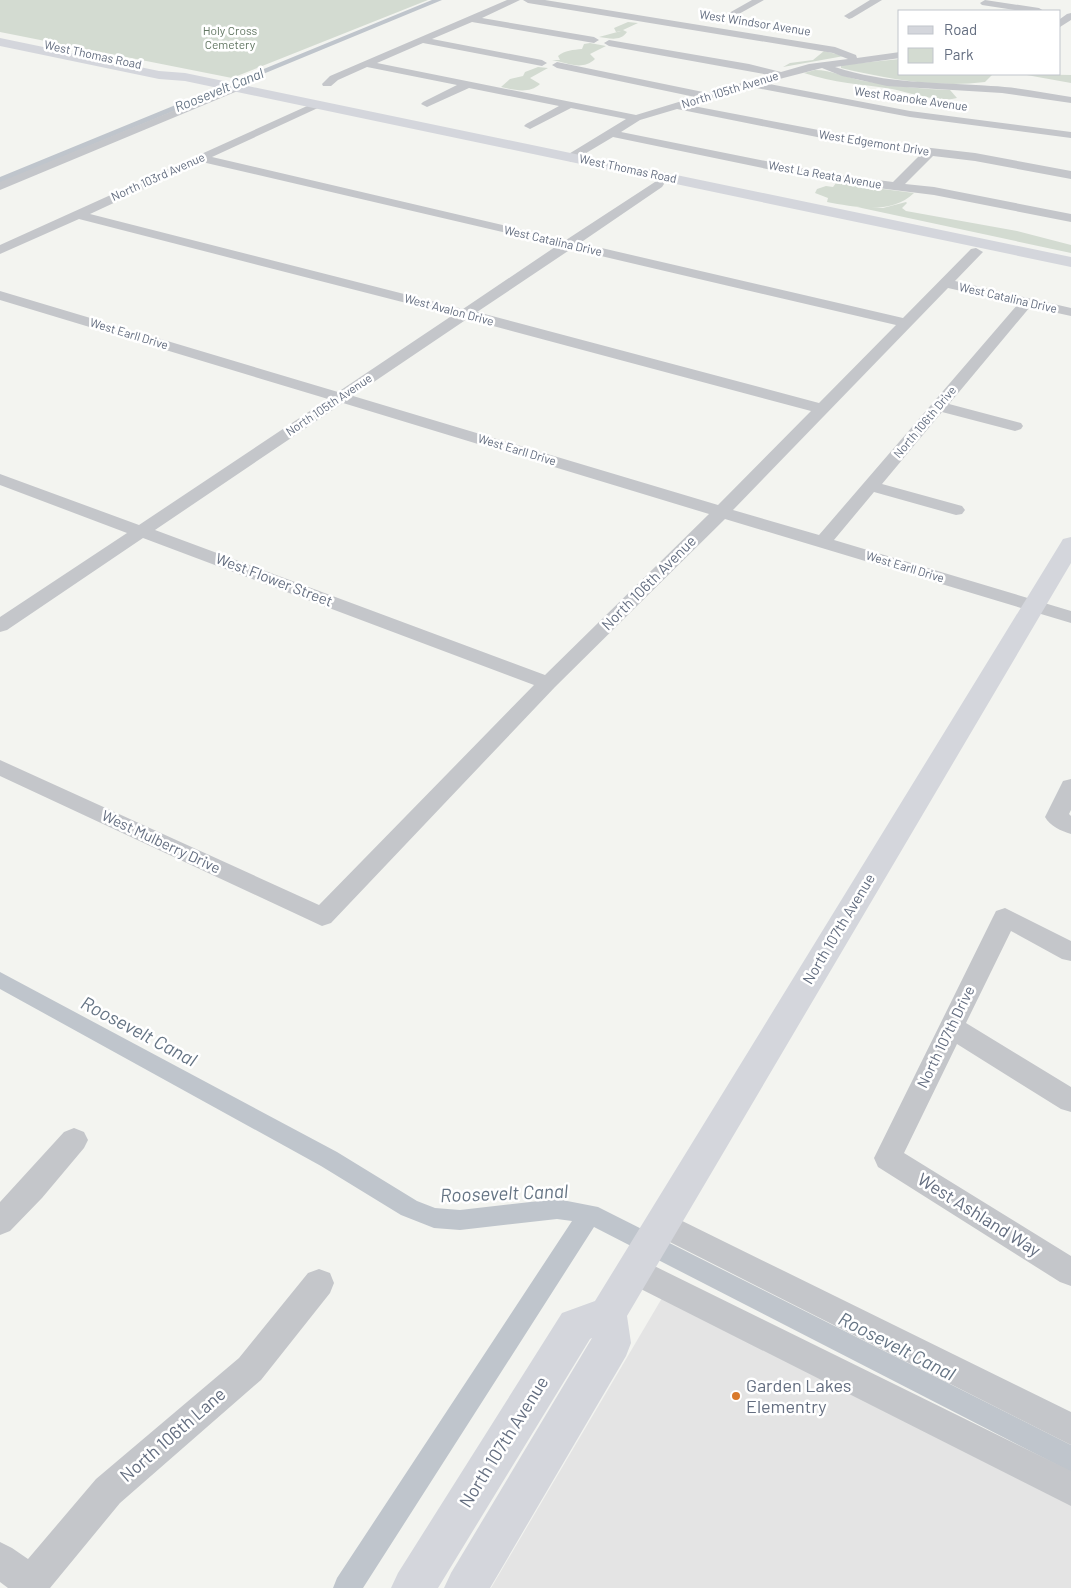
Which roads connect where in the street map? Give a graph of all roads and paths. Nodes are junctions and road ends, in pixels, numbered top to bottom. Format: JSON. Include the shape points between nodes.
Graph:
{"nodes":[{"id":1,"x":515,"y":0,"type":"edge"},
{"id":2,"x":528,"y":0,"type":"edge"},
{"id":3,"x":759,"y":0,"type":"edge"},
{"id":4,"x":877,"y":0,"type":"edge"},
{"id":5,"x":984,"y":4,"type":"edge"},
{"id":6,"x":1031,"y":10,"type":"edge"},
{"id":7,"x":734,"y":13,"type":"dead end"},
{"id":8,"x":848,"y":16,"type":"dead end"},
{"id":9,"x":471,"y":18,"type":"junction"},
{"id":10,"x":0,"y":36,"type":"edge"},
{"id":11,"x":421,"y":40,"type":"junction"},
{"id":12,"x":0,"y":42,"type":"edge"},
{"id":13,"x":898,"y":55,"type":"edge"},
{"id":14,"x":857,"y":60,"type":"junction"},
{"id":15,"x":366,"y":64,"type":"junction"},
{"id":16,"x":821,"y":65,"type":"junction"},
{"id":17,"x":779,"y":74,"type":"junction"},
{"id":18,"x":185,"y":77,"type":"junction"},
{"id":19,"x":328,"y":84,"type":"dead end"},
{"id":20,"x":468,"y":84,"type":"junction"},
{"id":21,"x":748,"y":84,"type":"junction"},
{"id":22,"x":236,"y":88,"type":"junction"},
{"id":23,"x":708,"y":96,"type":"junction"},
{"id":24,"x":1071,"y":100,"type":"edge"},
{"id":25,"x":316,"y":104,"type":"junction"},
{"id":26,"x":427,"y":104,"type":"dead end"},
{"id":27,"x":570,"y":104,"type":"junction"},
{"id":28,"x":678,"y":106,"type":"junction"},
{"id":29,"x":636,"y":118,"type":"junction"},
{"id":30,"x":530,"y":126,"type":"dead end"},
{"id":31,"x":609,"y":133,"type":"junction"},
{"id":32,"x":1071,"y":135,"type":"edge"},
{"id":33,"x":930,"y":152,"type":"junction"},
{"id":34,"x":201,"y":158,"type":"junction"},
{"id":35,"x":571,"y":158,"type":"junction"},
{"id":36,"x":1071,"y":175,"type":"edge"},
{"id":37,"x":658,"y":184,"type":"dead end"},
{"id":38,"x":0,"y":186,"type":"edge"},
{"id":39,"x":896,"y":186,"type":"junction"},
{"id":40,"x":76,"y":214,"type":"junction"},
{"id":41,"x":1071,"y":218,"type":"edge"},
{"id":42,"x":569,"y":244,"type":"junction"},
{"id":43,"x":0,"y":250,"type":"edge"},
{"id":44,"x":976,"y":252,"type":"dead end"},
{"id":45,"x":1071,"y":262,"type":"edge"},
{"id":46,"x":944,"y":283,"type":"junction"},
{"id":47,"x":0,"y":295,"type":"edge"},
{"id":48,"x":1027,"y":302,"type":"junction"},
{"id":49,"x":1071,"y":312,"type":"edge"},
{"id":50,"x":467,"y":314,"type":"junction"},
{"id":51,"x":906,"y":324,"type":"junction"},
{"id":52,"x":340,"y":397,"type":"junction"},
{"id":53,"x":938,"y":406,"type":"junction"},
{"id":54,"x":822,"y":409,"type":"junction"},
{"id":55,"x":1015,"y":426,"type":"dead end"},
{"id":56,"x":0,"y":479,"type":"edge"},
{"id":57,"x":871,"y":486,"type":"junction"},
{"id":58,"x":956,"y":510,"type":"dead end"},
{"id":59,"x":721,"y":512,"type":"junction"},
{"id":60,"x":142,"y":531,"type":"junction"},
{"id":61,"x":823,"y":542,"type":"junction"},
{"id":62,"x":1071,"y":544,"type":"edge"},
{"id":63,"x":1034,"y":606,"type":"junction"},
{"id":64,"x":1071,"y":617,"type":"edge"},
{"id":65,"x":0,"y":626,"type":"edge"},
{"id":66,"x":548,"y":683,"type":"junction"},
{"id":67,"x":0,"y":767,"type":"edge"},
{"id":68,"x":1071,"y":786,"type":"edge"},
{"id":69,"x":1063,"y":821,"type":"edge"},
{"id":70,"x":322,"y":916,"type":"joint"},
{"id":71,"x":1071,"y":952,"type":"edge"},
{"id":72,"x":951,"y":1027,"type":"junction"},
{"id":73,"x":1071,"y":1101,"type":"edge"},
{"id":74,"x":74,"y":1140,"type":"dead end"},
{"id":75,"x":888,"y":1158,"type":"joint"},
{"id":76,"x":0,"y":1222,"type":"edge"},
{"id":77,"x":662,"y":1224,"type":"junction"},
{"id":78,"x":636,"y":1267,"type":"junction"},
{"id":79,"x":1071,"y":1272,"type":"edge"},
{"id":80,"x":319,"y":1283,"type":"dead end"},
{"id":81,"x":608,"y":1314,"type":"junction"},
{"id":82,"x":1071,"y":1429,"type":"edge"},
{"id":83,"x":1071,"y":1489,"type":"edge"},
{"id":84,"x":0,"y":1560,"type":"edge"},
{"id":85,"x":29,"y":1586,"type":"edge"},
{"id":86,"x":413,"y":1588,"type":"edge"},
{"id":87,"x":466,"y":1588,"type":"edge"}],
"edges":[{"from":1,"to":9,"type":"street"},
{"from":2,"to":14,"type":"street","name":"West Windsor Avenue","via":[[835,50]]},
{"from":3,"to":7,"type":"street"},
{"from":4,"to":8,"type":"street"},
{"from":5,"to":6,"type":"street"},
{"from":9,"to":11,"type":"street"},
{"from":9,"to":17,"type":"street","via":[[594,40],[604,39],[609,43]]},
{"from":10,"to":18,"type":"main road","name":"West Thomas Road"},
{"from":11,"to":15,"type":"street"},
{"from":11,"to":23,"type":"street","via":[[554,62],[558,66]]},
{"from":12,"to":18,"type":"main road","name":"West Thomas Road","via":[[159,75]]},
{"from":13,"to":14,"type":"street","name":"North 105th Avenue"},
{"from":14,"to":16,"type":"street","name":"North 105th Avenue"},
{"from":15,"to":19,"type":"street","via":[[334,78]]},
{"from":15,"to":20,"type":"street"},
{"from":16,"to":17,"type":"street","name":"North 105th Avenue"},
{"from":16,"to":24,"type":"street","via":[[887,82],[1014,91]]},
{"from":17,"to":21,"type":"street","name":"North 105th Avenue"},
{"from":18,"to":22,"type":"main road","name":"West Thomas Road"},
{"from":20,"to":26,"type":"street"},
{"from":20,"to":27,"type":"street"},
{"from":21,"to":23,"type":"street","name":"North 105th Avenue"},
{"from":21,"to":32,"type":"street","name":"West Roanoke Avenue","via":[[910,114]]},
{"from":22,"to":25,"type":"main road","name":"West Thomas Road"},
{"from":22,"to":38,"type":"street"},
{"from":23,"to":28,"type":"street","name":"North 105th Avenue"},
{"from":25,"to":34,"type":"street","name":"North 103rd Avenue"},
{"from":25,"to":35,"type":"main road","name":"West Thomas Road"},
{"from":27,"to":29,"type":"street"},
{"from":27,"to":30,"type":"street"},
{"from":28,"to":29,"type":"street","name":"North 105th Avenue"},
{"from":28,"to":33,"type":"street","name":"West Edgemont Drive","via":[[887,147]]},
{"from":29,"to":31,"type":"street","name":"North 105th Avenue"},
{"from":31,"to":35,"type":"street","name":"North 105th Avenue"},
{"from":31,"to":39,"type":"street","name":"West La Reata Avenue","via":[[838,179]]},
{"from":33,"to":36,"type":"street","name":"West Edgemont Drive"},
{"from":33,"to":39,"type":"street"},
{"from":34,"to":40,"type":"street","name":"North 103rd Avenue"},
{"from":34,"to":42,"type":"street","name":"West Catalina Drive"},
{"from":35,"to":45,"type":"main road","name":"West Thomas Road"},
{"from":37,"to":42,"type":"street","name":"North 105th Avenue"},
{"from":39,"to":41,"type":"street","name":"West La Reata Avenue"},
{"from":40,"to":43,"type":"street","name":"North 103rd Avenue"},
{"from":40,"to":50,"type":"street","name":"West Avalon Drive"},
{"from":42,"to":50,"type":"street","name":"North 105th Avenue"},
{"from":42,"to":51,"type":"street","name":"West Catalina Drive"},
{"from":44,"to":46,"type":"street","name":"North 106th Avenue"},
{"from":46,"to":48,"type":"street","name":"West Catalina Drive"},
{"from":46,"to":51,"type":"street","name":"North 106th Avenue"},
{"from":47,"to":52,"type":"street","name":"West Earll Drive"},
{"from":48,"to":49,"type":"street","name":"West Catalina Drive"},
{"from":48,"to":53,"type":"street","name":"North 106th Drive"},
{"from":50,"to":52,"type":"street","name":"North 105th Avenue"},
{"from":50,"to":54,"type":"street","name":"West Avalon Drive"},
{"from":51,"to":54,"type":"street","name":"North 106th Avenue"},
{"from":52,"to":59,"type":"street","name":"West Earll Drive"},
{"from":52,"to":60,"type":"street","name":"North 105th Avenue"},
{"from":53,"to":55,"type":"street"},
{"from":53,"to":57,"type":"street","name":"North 106th Drive"},
{"from":54,"to":59,"type":"street","name":"North 106th Avenue"},
{"from":56,"to":60,"type":"street","name":"West Flower Street"},
{"from":57,"to":58,"type":"street"},
{"from":57,"to":61,"type":"street","name":"North 106th Drive"},
{"from":59,"to":61,"type":"street","name":"West Earll Drive"},
{"from":59,"to":66,"type":"street","name":"North 106th Avenue"},
{"from":60,"to":65,"type":"street","name":"North 105th Avenue"},
{"from":60,"to":66,"type":"street","name":"West Flower Street"},
{"from":61,"to":63,"type":"street","name":"West Earll Drive"},
{"from":62,"to":63,"type":"main road","name":"North 107th Avenue"},
{"from":63,"to":64,"type":"street","name":"West Earll Drive"},
{"from":63,"to":77,"type":"main road","name":"North 107th Avenue"},
{"from":66,"to":70,"type":"street","name":"North 106th Avenue"},
{"from":67,"to":70,"type":"street","name":"West Mulberry Drive"},
{"from":68,"to":69,"type":"street"},
{"from":71,"to":72,"type":"street","name":"North 107th Drive","via":[[1005,917]]},
{"from":72,"to":73,"type":"street"},
{"from":72,"to":75,"type":"street","name":"North 107th Drive"},
{"from":74,"to":76,"type":"street"},
{"from":75,"to":79,"type":"street","name":"West Ashland Way"},
{"from":77,"to":78,"type":"main road","name":"North 107th Avenue"},
{"from":77,"to":82,"type":"street"},
{"from":78,"to":81,"type":"main road","name":"North 107th Avenue"},
{"from":78,"to":83,"type":"street"},
{"from":80,"to":85,"type":"street","name":"North 106th Lane","via":[[250,1369],[108,1491]]},
{"from":81,"to":86,"type":"main road","name":"North 107th Avenue","via":[[576,1326]]},
{"from":81,"to":87,"type":"main road","via":[[612,1343]]},
{"from":84,"to":85,"type":"street"}]}
